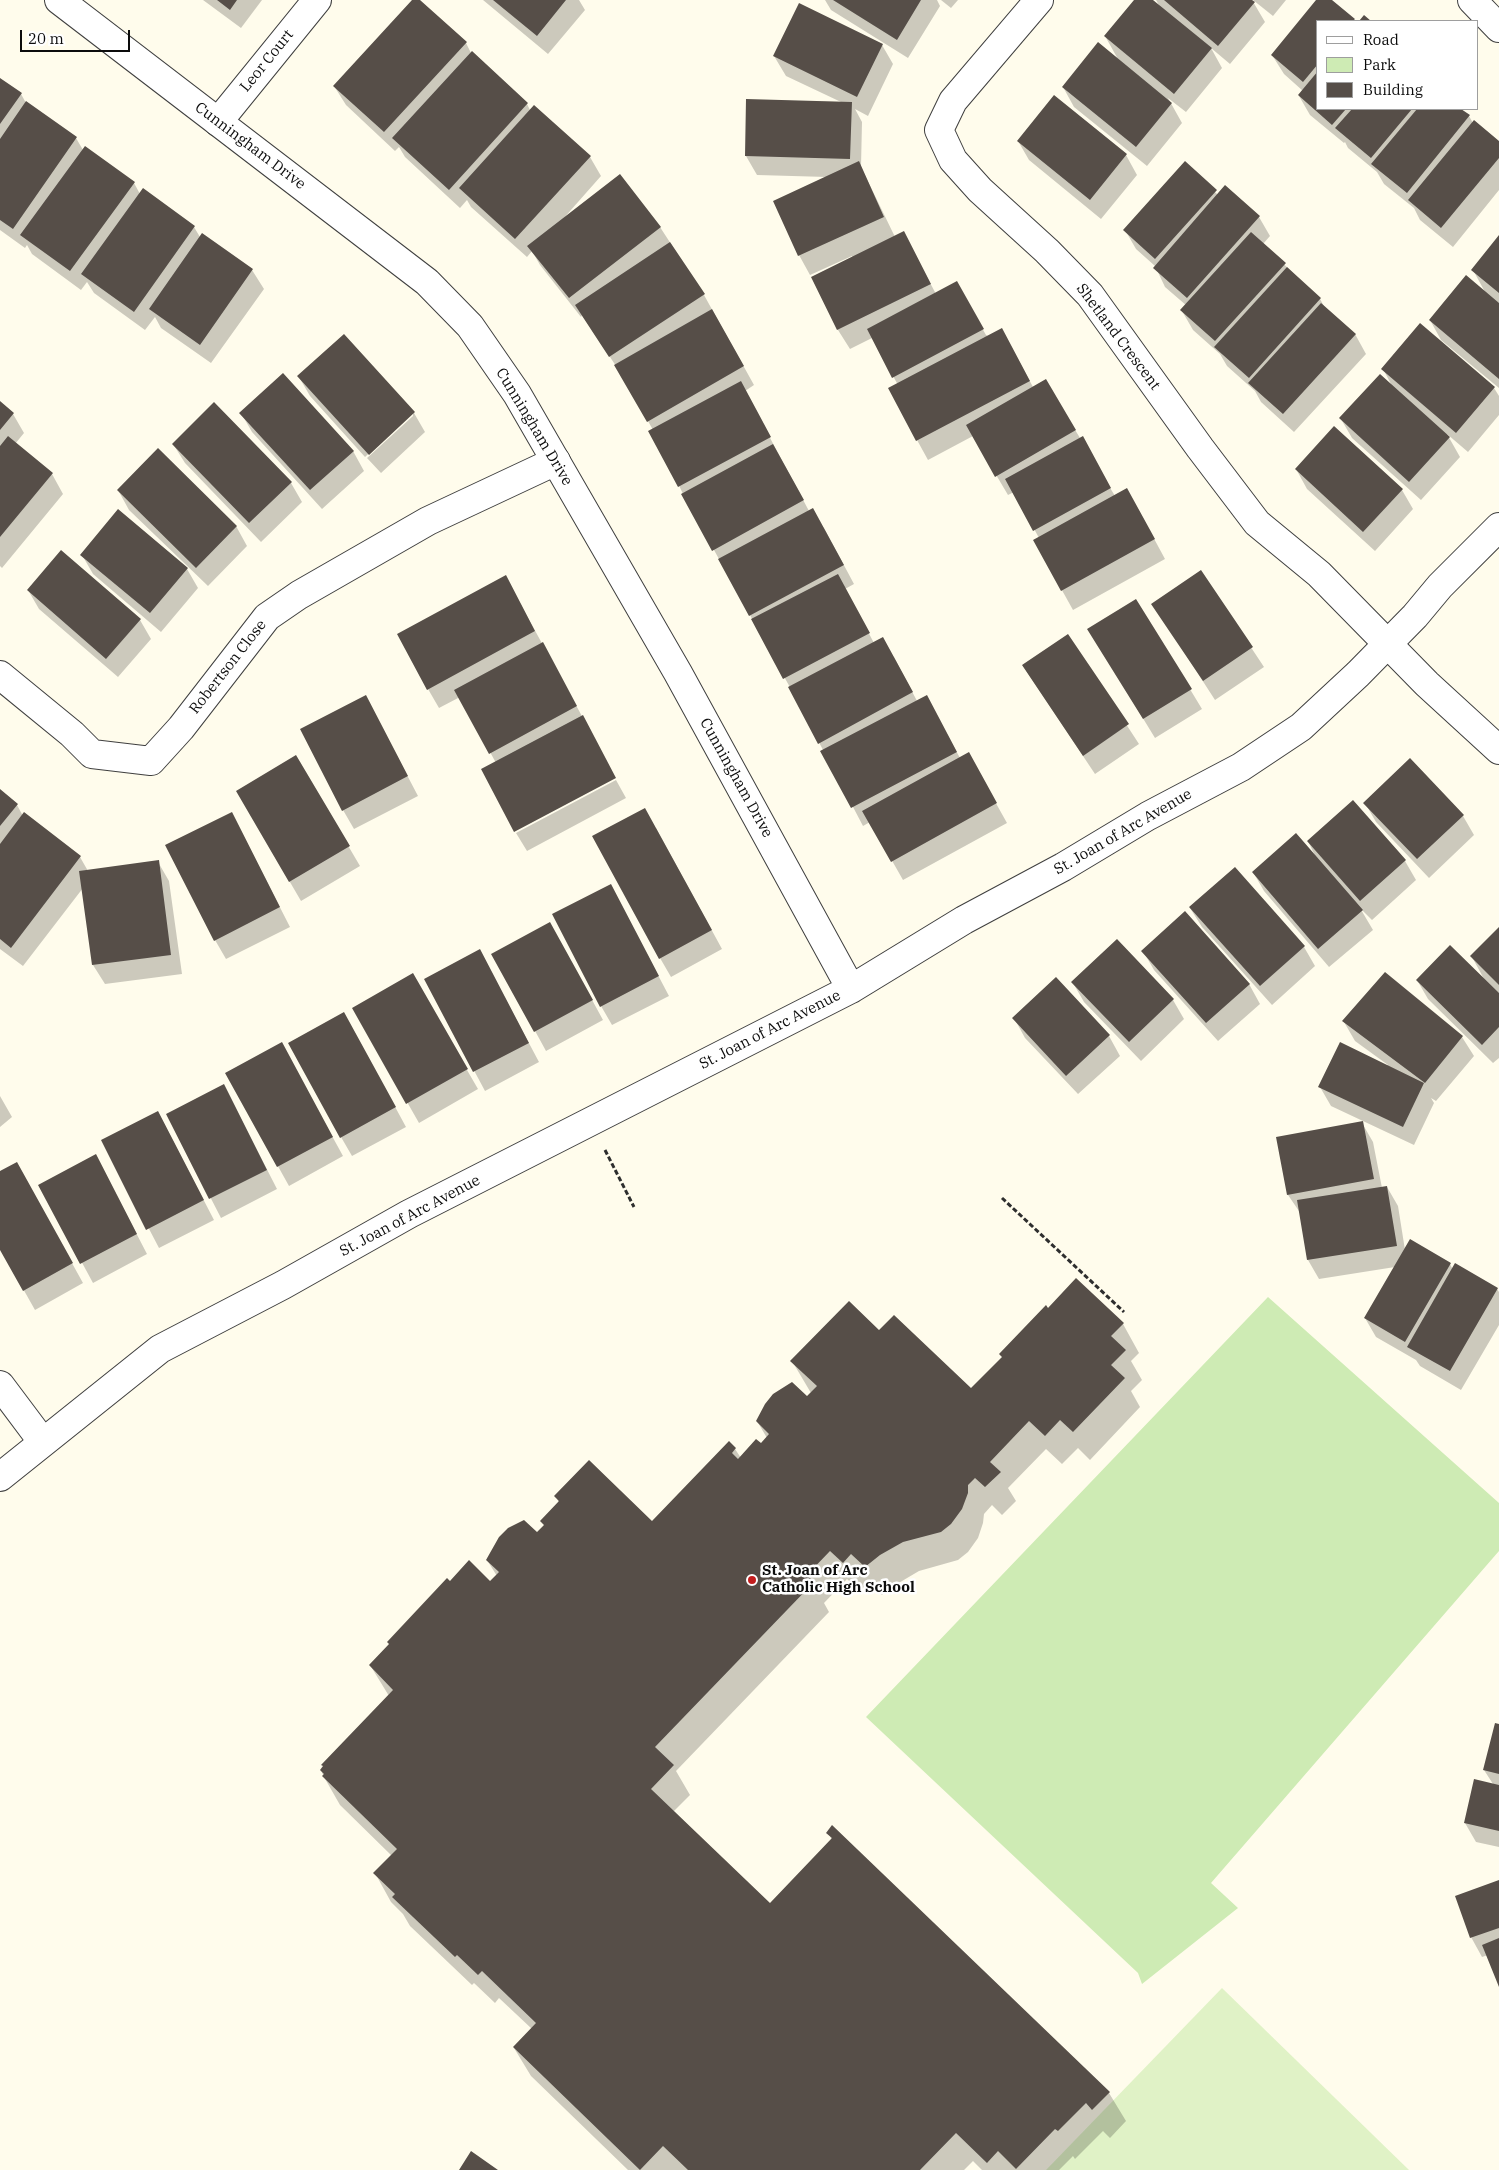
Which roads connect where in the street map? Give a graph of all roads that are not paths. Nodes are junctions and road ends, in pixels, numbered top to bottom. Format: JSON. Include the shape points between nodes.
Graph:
{"nodes":[{"id":1,"x":59,"y":0,"type":"edge"},
{"id":2,"x":317,"y":0,"type":"edge"},
{"id":3,"x":1039,"y":0,"type":"edge"},
{"id":4,"x":1472,"y":0,"type":"edge"},
{"id":5,"x":1499,"y":28,"type":"edge"},
{"id":6,"x":218,"y":122,"type":"junction"},
{"id":7,"x":556,"y":461,"type":"junction"},
{"id":8,"x":1499,"y":527,"type":"edge"},
{"id":9,"x":1387,"y":645,"type":"junction"},
{"id":10,"x":0,"y":675,"type":"edge"},
{"id":11,"x":1499,"y":750,"type":"edge"},
{"id":12,"x":851,"y":989,"type":"junction"},
{"id":13,"x":0,"y":1385,"type":"edge"},
{"id":14,"x":42,"y":1442,"type":"junction"},
{"id":15,"x":0,"y":1477,"type":"edge"}],
"edges":[{"from":1,"to":6,"type":"street","name":"Cunningham Drive"},
{"from":2,"to":6,"type":"street","name":"Leor Court"},
{"from":3,"to":9,"type":"street","name":"Shetland Crescent","via":[[953,101],[939,130],[953,160],[1090,295],[1257,523],[1319,574]]},
{"from":4,"to":5,"type":"street"},
{"from":6,"to":7,"type":"street","name":"Cunningham Drive","via":[[427,282],[470,326],[517,394]]},
{"from":7,"to":10,"type":"street","name":"Robertson Close","via":[[428,521],[267,616],[181,728],[151,761],[92,754]]},
{"from":7,"to":12,"type":"street","name":"Cunningham Drive","via":[[678,673]]},
{"from":8,"to":9,"type":"street","name":"St. Joan of Arc Avenue"},
{"from":9,"to":11,"type":"street"},
{"from":9,"to":12,"type":"street","name":"St. Joan of Arc Avenue","via":[[1301,726],[1241,767],[964,920]]},
{"from":12,"to":14,"type":"street","name":"St. Joan of Arc Avenue","via":[[409,1214],[284,1285],[160,1348]]},
{"from":13,"to":14,"type":"street"},
{"from":14,"to":15,"type":"street","name":"St. Joan of Arc Avenue"}]}
